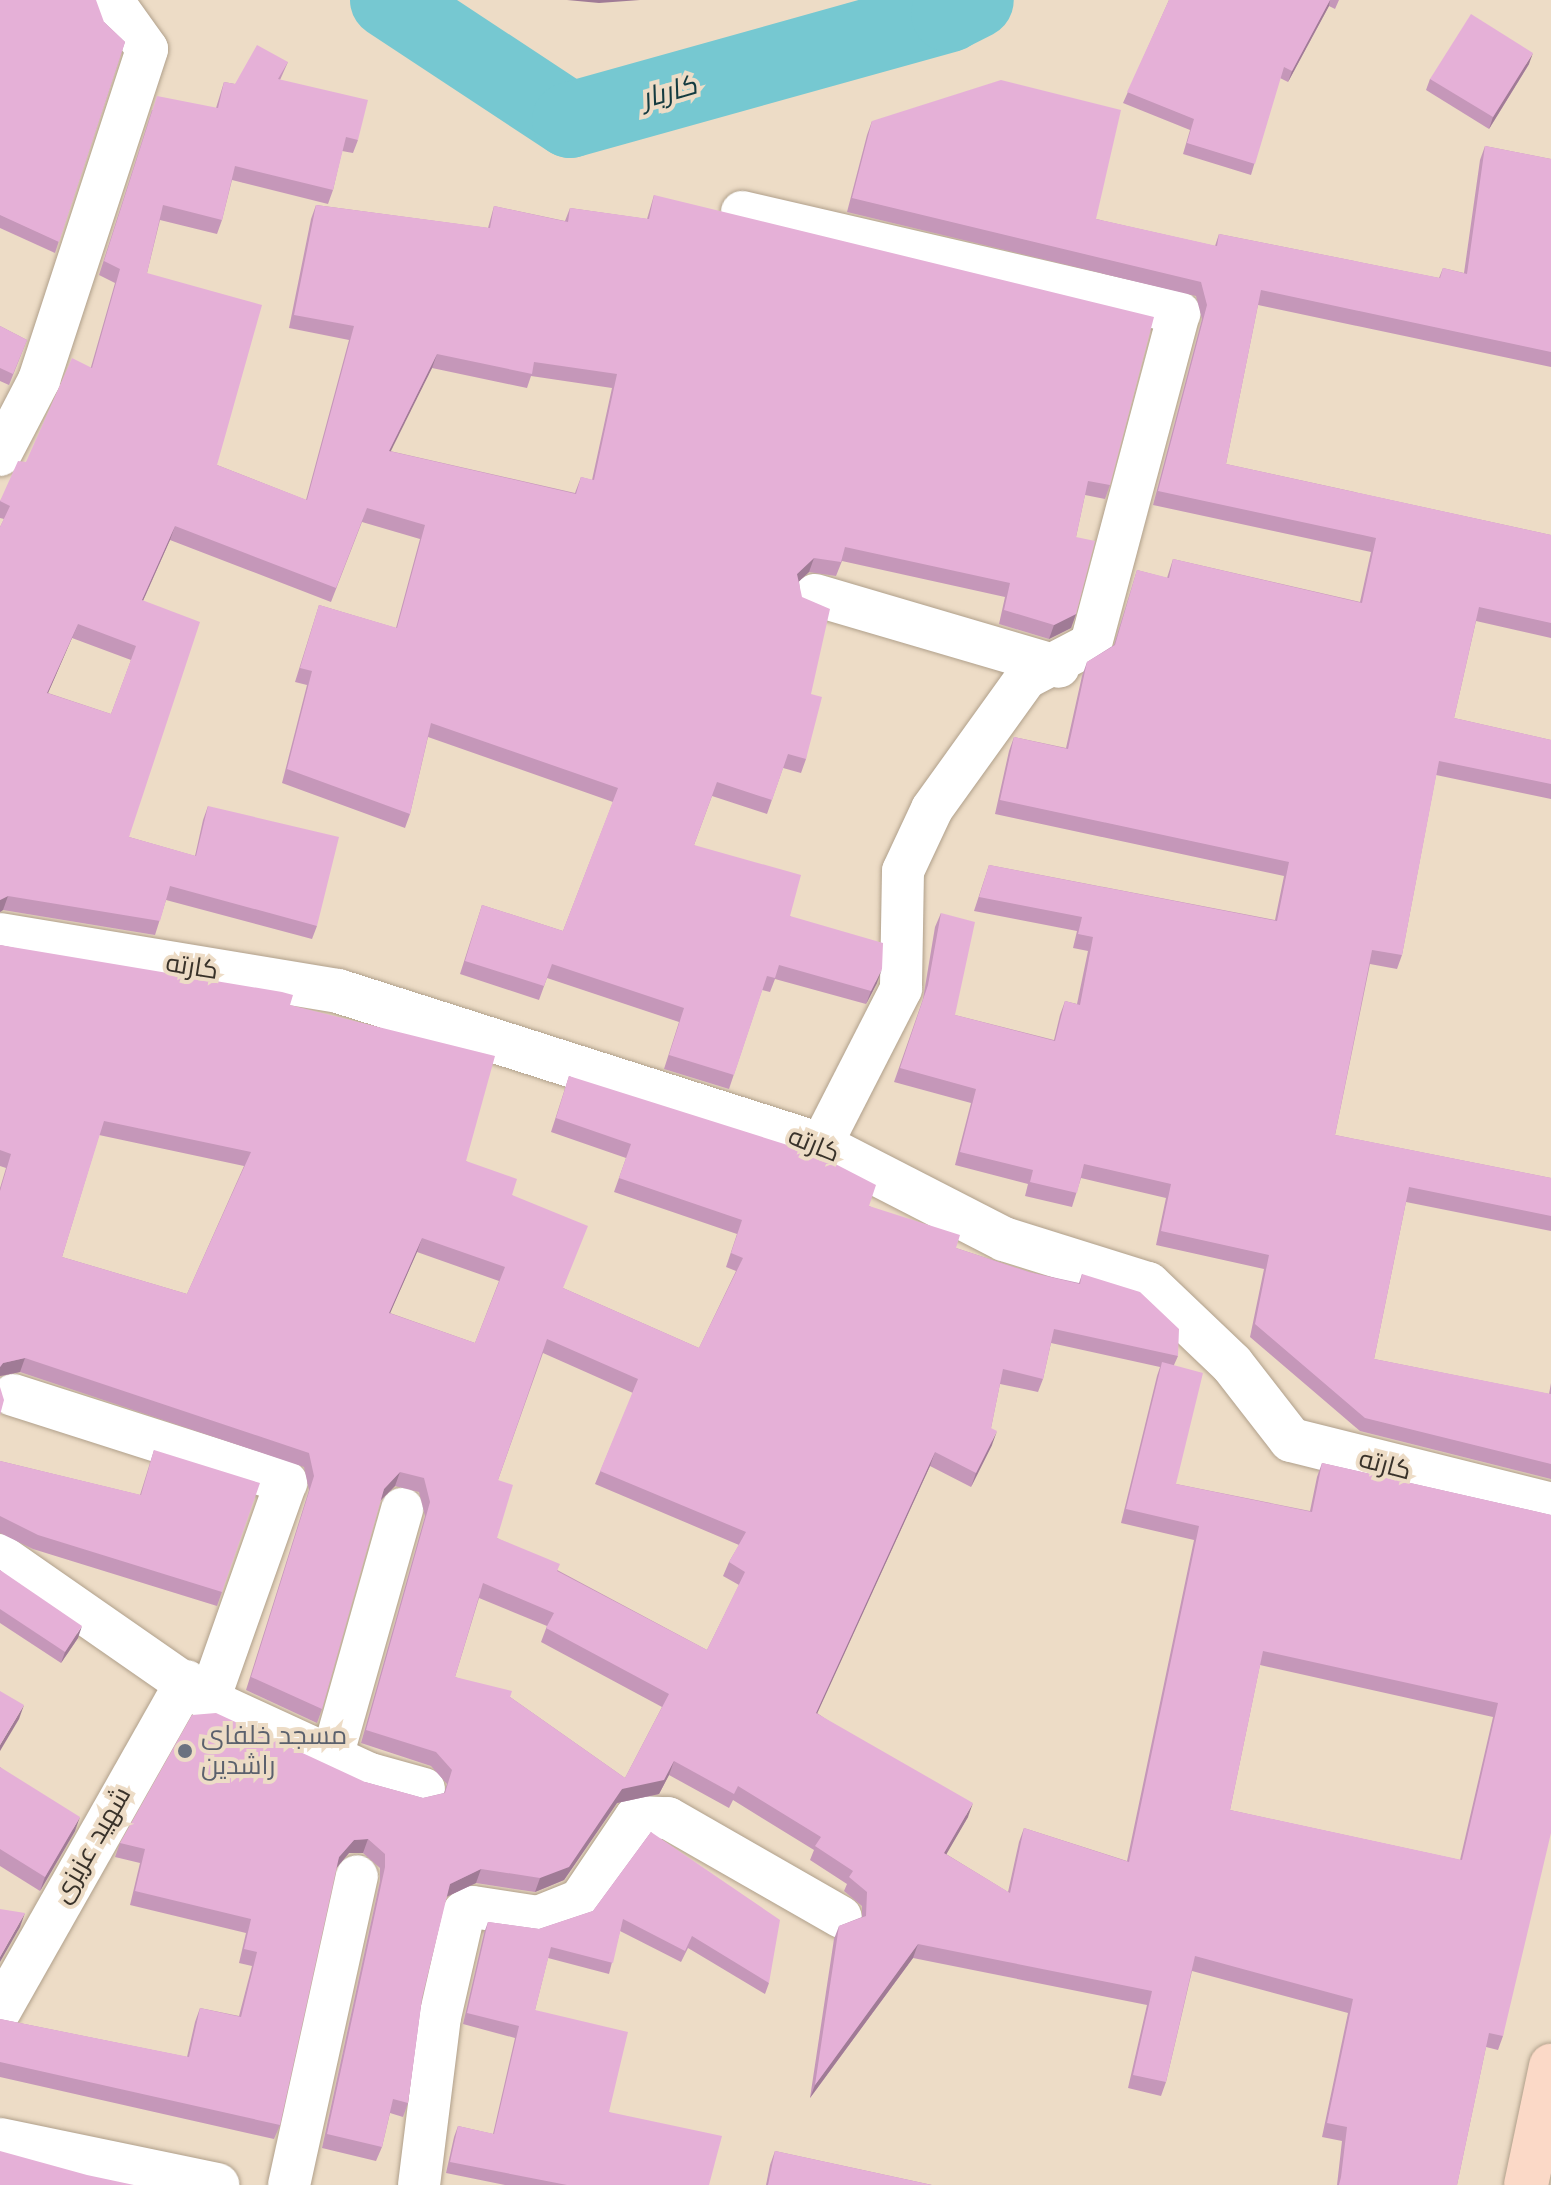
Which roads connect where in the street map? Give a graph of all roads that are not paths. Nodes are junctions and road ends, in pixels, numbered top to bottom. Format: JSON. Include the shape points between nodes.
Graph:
{"nodes":[{"id":1,"x":112,"y":0,"type":"edge"},
{"id":2,"x":742,"y":212,"type":"dead end"},
{"id":3,"x":0,"y":455,"type":"edge"},
{"id":4,"x":815,"y":595,"type":"dead end"},
{"id":5,"x":1059,"y":667,"type":"junction"},
{"id":6,"x":0,"y":935,"type":"edge"},
{"id":7,"x":821,"y":1145,"type":"junction"},
{"id":8,"x":13,"y":1395,"type":"dead end"},
{"id":9,"x":1551,"y":1505,"type":"edge"},
{"id":10,"x":402,"y":1509,"type":"dead end"},
{"id":11,"x":0,"y":1555,"type":"edge"},
{"id":12,"x":198,"y":1690,"type":"junction"},
{"id":13,"x":332,"y":1757,"type":"junction"},
{"id":14,"x":424,"y":1789,"type":"dead end"},
{"id":15,"x":357,"y":1876,"type":"dead end"},
{"id":16,"x":841,"y":1917,"type":"dead end"},
{"id":17,"x":0,"y":2011,"type":"edge"},
{"id":18,"x":1551,"y":2066,"type":"edge"},
{"id":19,"x":0,"y":2140,"type":"edge"},
{"id":20,"x":217,"y":2185,"type":"edge"},
{"id":21,"x":289,"y":2185,"type":"edge"},
{"id":22,"x":419,"y":2185,"type":"edge"},
{"id":23,"x":1526,"y":2185,"type":"edge"}],
"edges":[{"from":1,"to":3,"type":"street","via":[[147,49],[39,380]]},
{"from":2,"to":5,"type":"street","via":[[1179,313],[1091,644]]},
{"from":4,"to":5,"type":"street"},
{"from":5,"to":7,"type":"street","via":[[1026,678],[932,809],[903,871],[901,989]]},
{"from":6,"to":7,"type":"street","name":"کارته","via":[[338,991]]},
{"from":7,"to":9,"type":"street","name":"کارته","via":[[1004,1239],[1148,1284],[1232,1364],[1291,1440]]},
{"from":8,"to":12,"type":"street","name":"شهید عزیزی","via":[[286,1482]]},
{"from":10,"to":13,"type":"street"},
{"from":11,"to":12,"type":"street"},
{"from":12,"to":13,"type":"street"},
{"from":12,"to":17,"type":"street","name":"شهید عزیزی"},
{"from":13,"to":14,"type":"street"},
{"from":15,"to":21,"type":"street"},
{"from":16,"to":22,"type":"street","via":[[668,1818],[636,1817],[580,1900],[538,1917],[473,1907],[464,1912],[440,2017]]},
{"from":18,"to":23,"type":"main road"},
{"from":19,"to":20,"type":"street"}]}
